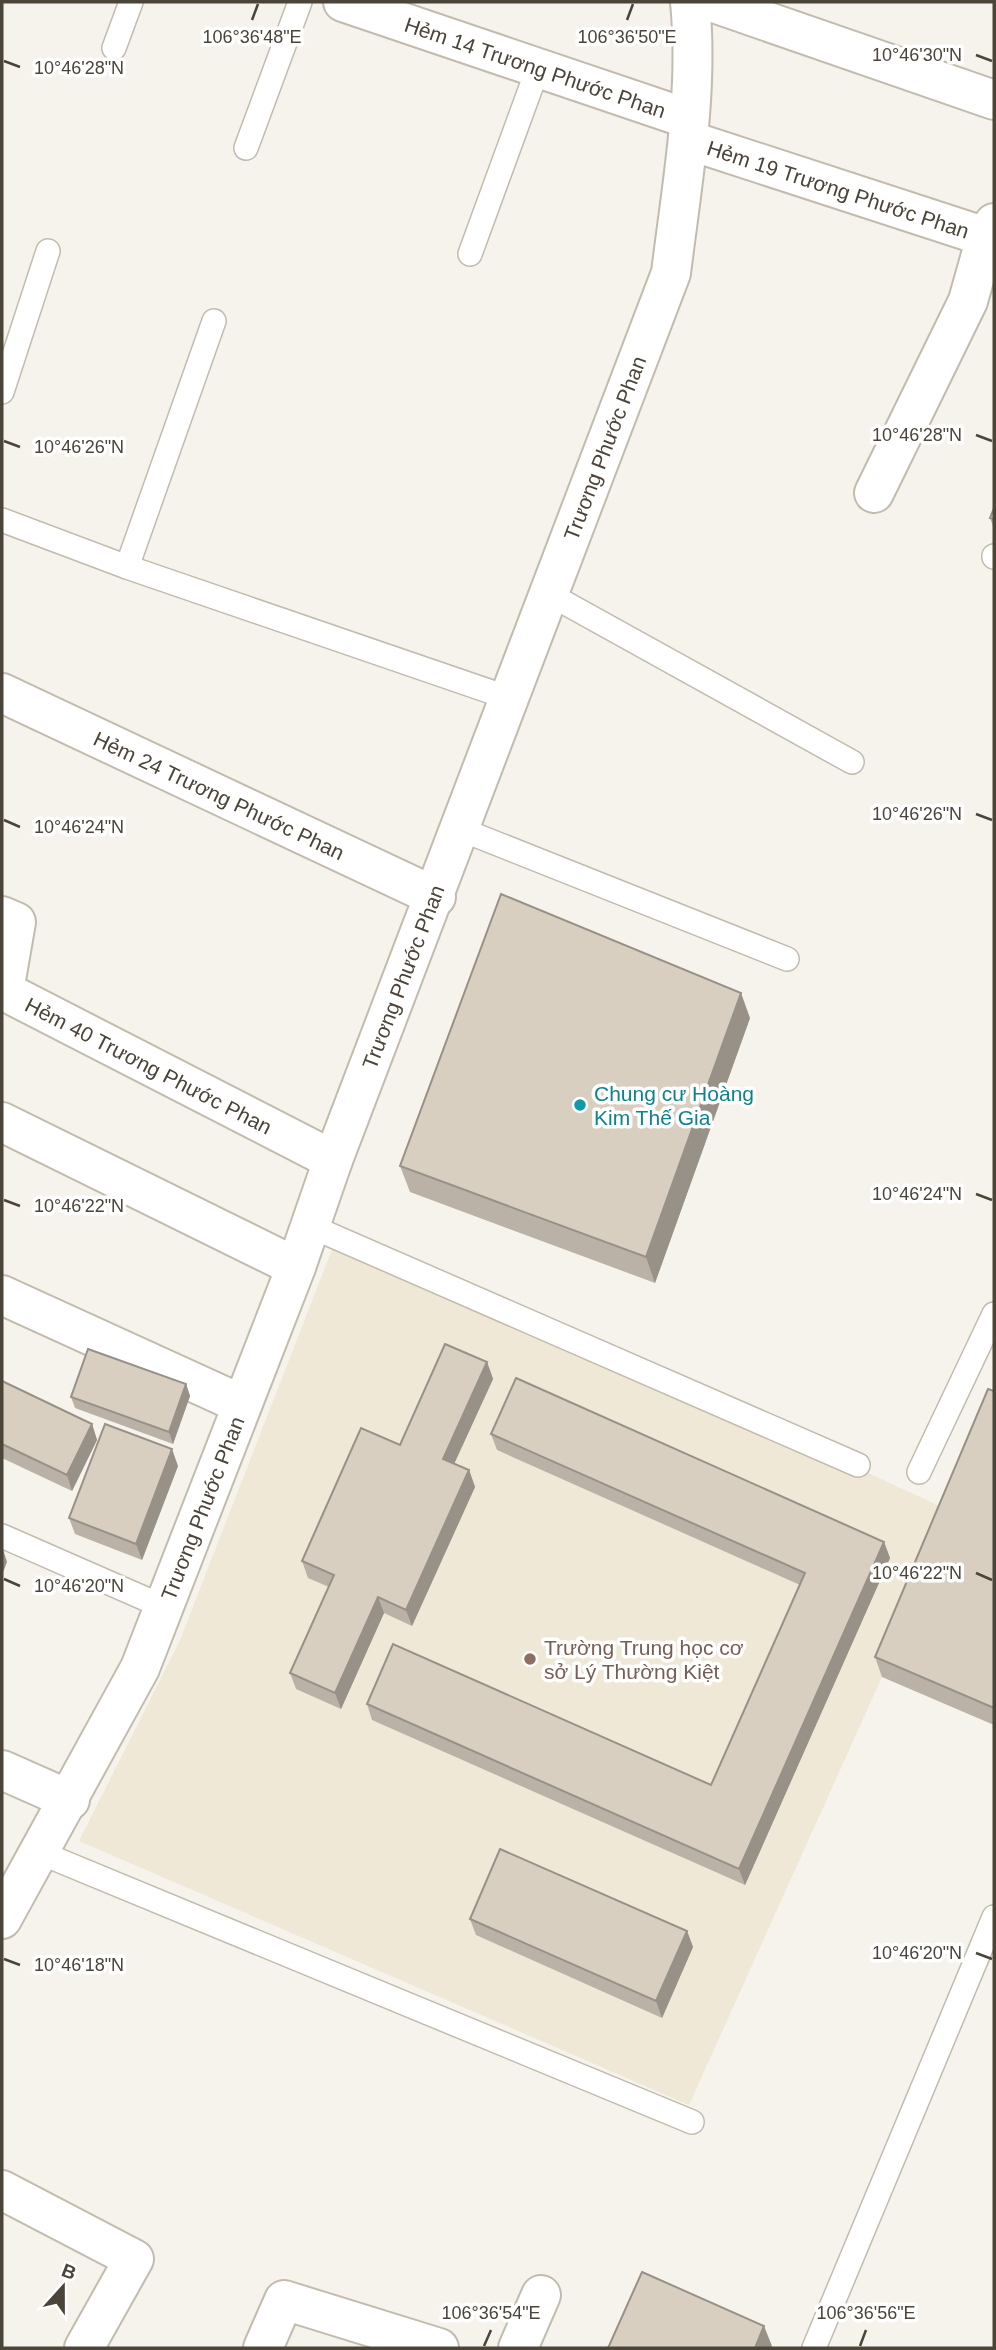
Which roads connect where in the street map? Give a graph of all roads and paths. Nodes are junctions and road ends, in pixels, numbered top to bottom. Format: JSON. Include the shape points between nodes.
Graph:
{"nodes":[{"id":1,"x":131,"y":2,"type":"edge"},
{"id":2,"x":300,"y":2,"type":"edge"},
{"id":3,"x":343,"y":2,"type":"edge"},
{"id":4,"x":690,"y":2,"type":"edge"},
{"id":5,"x":711,"y":2,"type":"edge"},
{"id":6,"x":114,"y":48,"type":"dead end"},
{"id":7,"x":538,"y":68,"type":"junction"},
{"id":8,"x":994,"y":100,"type":"edge"},
{"id":9,"x":688,"y":129,"type":"junction"},
{"id":10,"x":246,"y":148,"type":"dead end"},
{"id":11,"x":990,"y":230,"type":"edge"},
{"id":12,"x":48,"y":251,"type":"dead end"},
{"id":13,"x":470,"y":254,"type":"dead end"},
{"id":14,"x":214,"y":321,"type":"dead end"},
{"id":15,"x":2,"y":392,"type":"edge"},
{"id":16,"x":874,"y":494,"type":"dead end"},
{"id":17,"x":2,"y":520,"type":"edge"},
{"id":18,"x":127,"y":567,"type":"junction"},
{"id":19,"x":549,"y":594,"type":"junction"},
{"id":20,"x":2,"y":693,"type":"edge"},
{"id":21,"x":509,"y":698,"type":"junction"},
{"id":22,"x":852,"y":762,"type":"dead end"},
{"id":23,"x":460,"y":829,"type":"junction"},
{"id":24,"x":436,"y":897,"type":"junction"},
{"id":25,"x":2,"y":916,"type":"edge"},
{"id":26,"x":788,"y":959,"type":"dead end"},
{"id":27,"x":2,"y":1122,"type":"edge"},
{"id":28,"x":333,"y":1160,"type":"junction"},
{"id":29,"x":310,"y":1226,"type":"junction"},
{"id":30,"x":296,"y":1267,"type":"junction"},
{"id":31,"x":2,"y":1295,"type":"edge"},
{"id":32,"x":994,"y":1314,"type":"edge"},
{"id":33,"x":242,"y":1405,"type":"junction"},
{"id":34,"x":858,"y":1465,"type":"dead end"},
{"id":35,"x":919,"y":1472,"type":"dead end"},
{"id":36,"x":2,"y":1536,"type":"edge"},
{"id":37,"x":164,"y":1607,"type":"junction"},
{"id":38,"x":2,"y":1770,"type":"edge"},
{"id":39,"x":70,"y":1800,"type":"junction"},
{"id":40,"x":41,"y":1853,"type":"junction"},
{"id":41,"x":994,"y":1917,"type":"edge"},
{"id":42,"x":2,"y":1919,"type":"edge"},
{"id":43,"x":692,"y":2122,"type":"dead end"},
{"id":44,"x":2,"y":2190,"type":"edge"},
{"id":45,"x":541,"y":2295,"type":"dead end"},
{"id":46,"x":84,"y":2348,"type":"edge"},
{"id":47,"x":263,"y":2348,"type":"edge"},
{"id":48,"x":439,"y":2348,"type":"edge"},
{"id":49,"x":518,"y":2348,"type":"edge"},
{"id":50,"x":814,"y":2348,"type":"edge"}],
"edges":[{"from":1,"to":6,"type":"lane"},
{"from":2,"to":10,"type":"lane"},
{"from":3,"to":7,"type":"street","name":"Hẻm 14 Trương Phước Phan"},
{"from":4,"to":9,"type":"street","name":"Trương Phước Phan","via":[[694,43]]},
{"from":5,"to":8,"type":"street"},
{"from":7,"to":9,"type":"street","name":"Hẻm 14 Trương Phước Phan"},
{"from":7,"to":13,"type":"lane"},
{"from":9,"to":11,"type":"street","name":"Hẻm 19 Trương Phước Phan"},
{"from":9,"to":19,"type":"street","name":"Trương Phước Phan","via":[[671,272]]},
{"from":11,"to":16,"type":"street","via":[[968,301]]},
{"from":12,"to":15,"type":"lane"},
{"from":14,"to":18,"type":"lane"},
{"from":17,"to":18,"type":"lane"},
{"from":18,"to":21,"type":"lane"},
{"from":19,"to":21,"type":"street","name":"Trương Phước Phan"},
{"from":19,"to":22,"type":"lane"},
{"from":20,"to":24,"type":"street","name":"Hẻm 24 Trương Phước Phan"},
{"from":21,"to":23,"type":"street","name":"Trương Phước Phan"},
{"from":23,"to":24,"type":"street","name":"Trương Phước Phan"},
{"from":23,"to":26,"type":"lane"},
{"from":24,"to":28,"type":"street","name":"Trương Phước Phan"},
{"from":25,"to":28,"type":"street","name":"Hẻm 40 Trương Phước Phan","via":[[16,922],[4,991]]},
{"from":27,"to":30,"type":"street"},
{"from":28,"to":29,"type":"street","name":"Trương Phước Phan"},
{"from":29,"to":30,"type":"street","name":"Trương Phước Phan"},
{"from":29,"to":34,"type":"lane"},
{"from":30,"to":33,"type":"street","name":"Trương Phước Phan"},
{"from":31,"to":33,"type":"street"},
{"from":32,"to":35,"type":"lane"},
{"from":33,"to":37,"type":"street","name":"Trương Phước Phan"},
{"from":36,"to":37,"type":"lane"},
{"from":37,"to":39,"type":"street","name":"Trương Phước Phan","via":[[141,1668]]},
{"from":38,"to":39,"type":"street"},
{"from":39,"to":40,"type":"street","name":"Trương Phước Phan"},
{"from":40,"to":42,"type":"street","name":"Trương Phước Phan"},
{"from":40,"to":43,"type":"lane"},
{"from":41,"to":50,"type":"lane"},
{"from":44,"to":46,"type":"street","via":[[134,2259]]},
{"from":45,"to":49,"type":"street"},
{"from":47,"to":48,"type":"street","via":[[284,2300]]}]}
